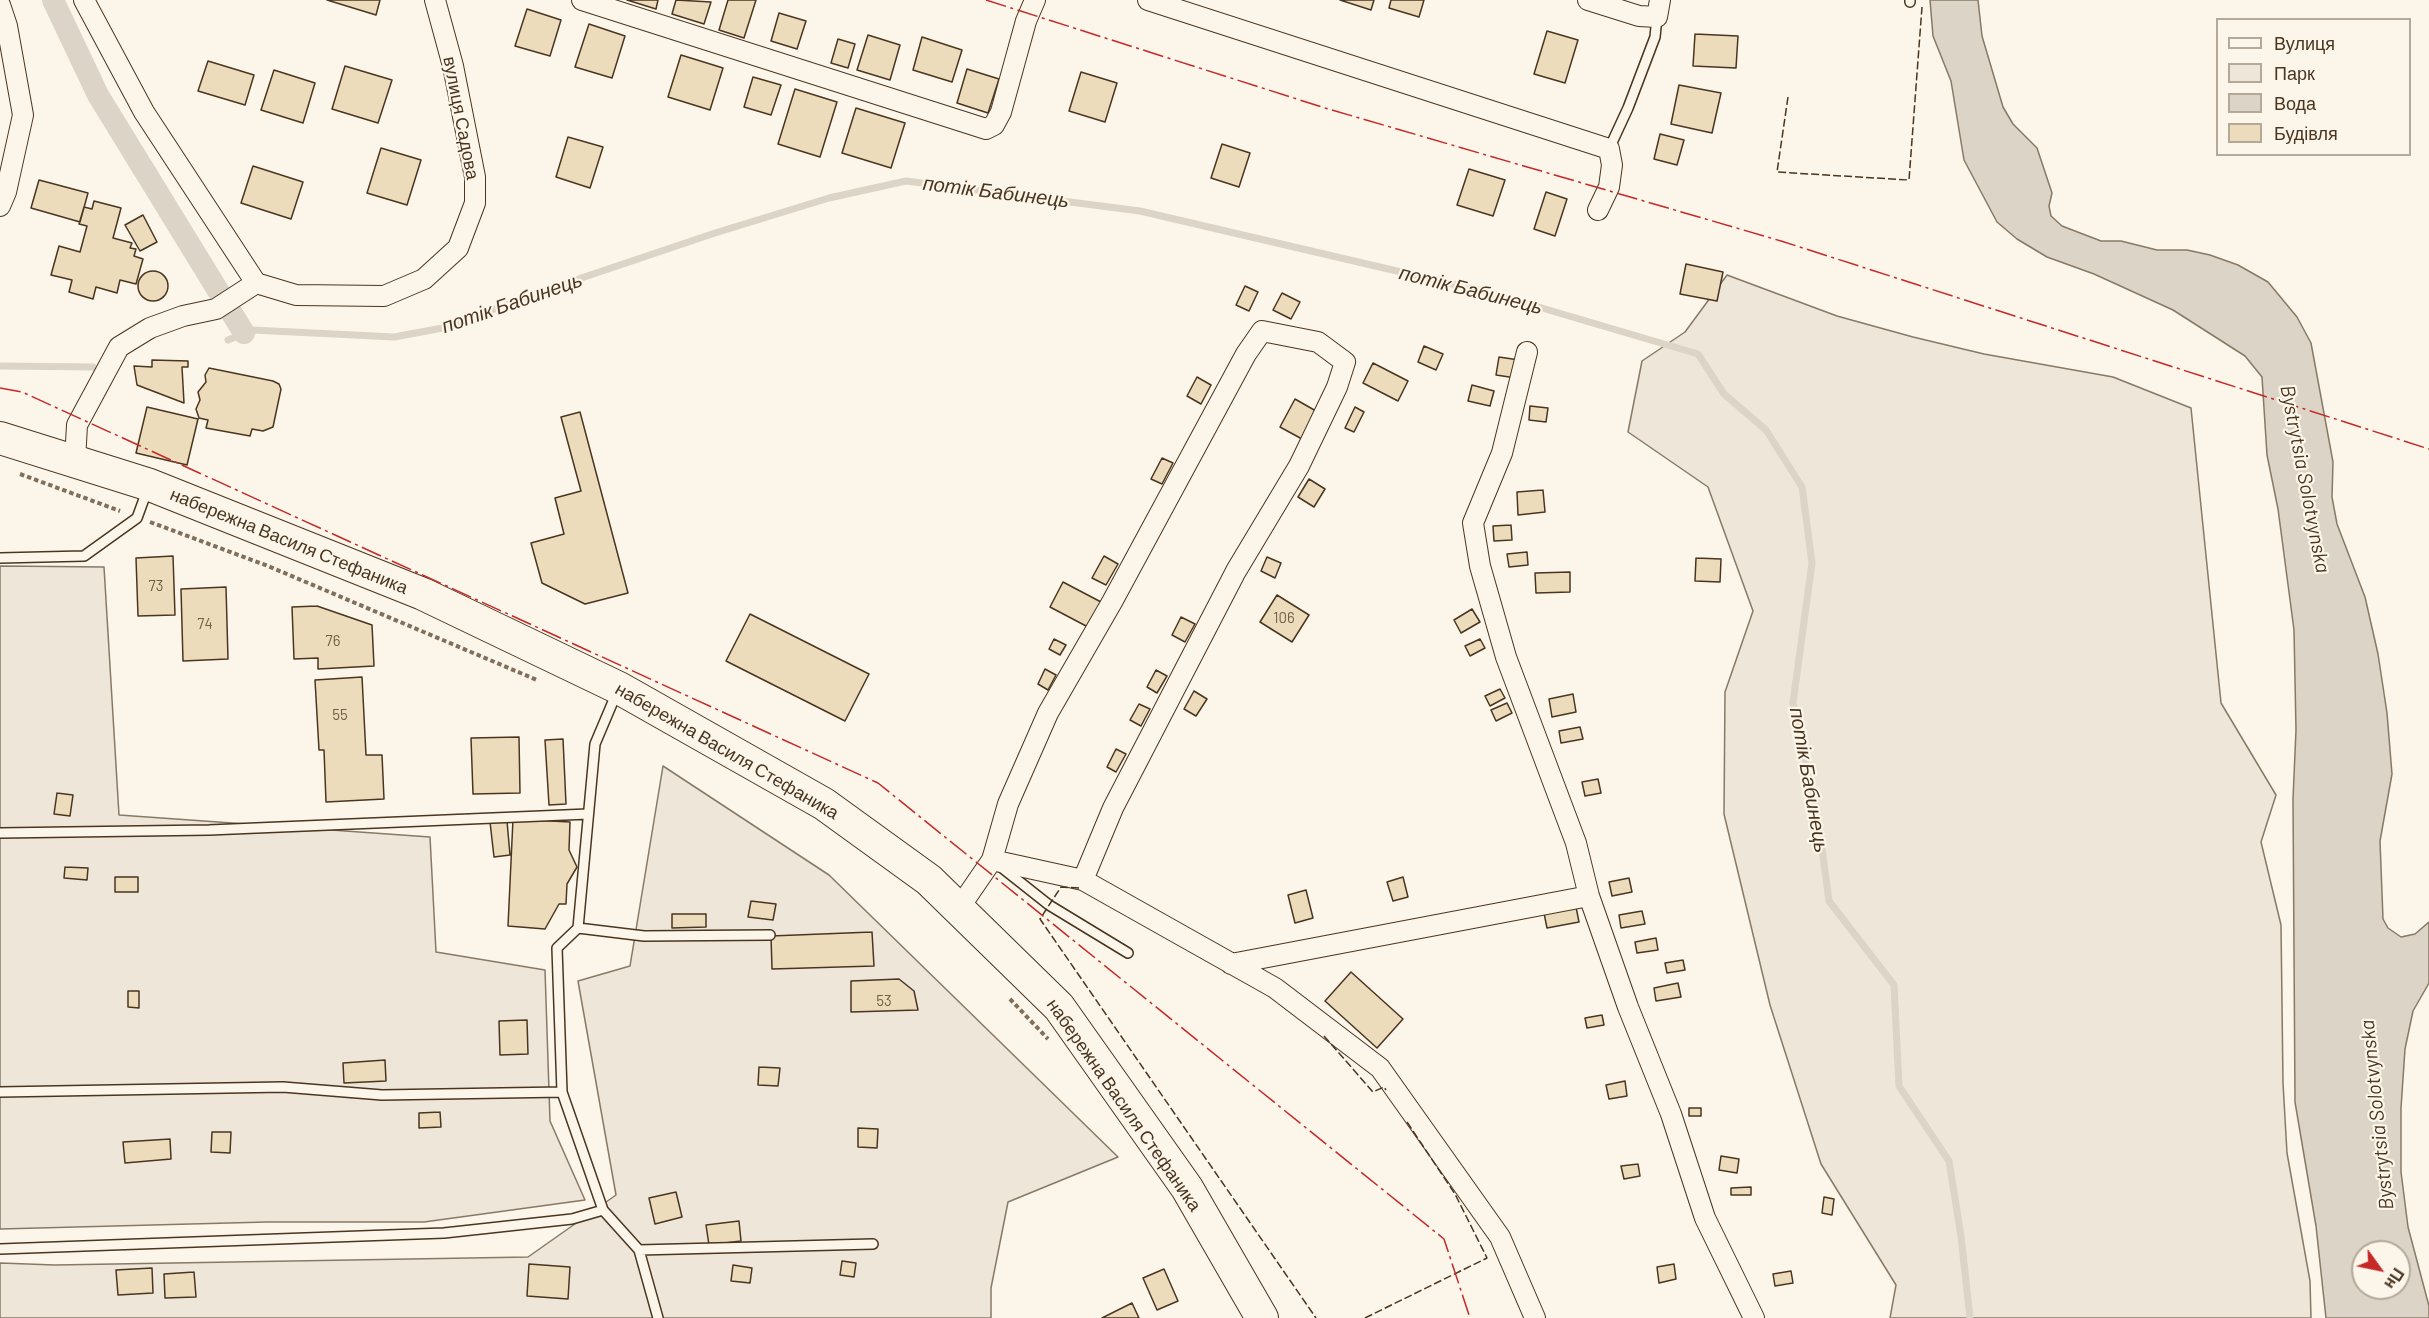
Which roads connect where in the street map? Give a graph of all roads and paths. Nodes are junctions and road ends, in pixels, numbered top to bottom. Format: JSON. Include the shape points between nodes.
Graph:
{"nodes":[{"id":1,"x":84,"y":0,"type":"edge"},
{"id":2,"x":435,"y":0,"type":"edge"},
{"id":3,"x":582,"y":0,"type":"edge"},
{"id":4,"x":1035,"y":0,"type":"edge"},
{"id":5,"x":1148,"y":0,"type":"edge"},
{"id":6,"x":1588,"y":0,"type":"edge"},
{"id":7,"x":0,"y":5,"type":"edge"},
{"id":8,"x":1659,"y":8,"type":"edge"},
{"id":9,"x":4,"y":25,"type":"edge"},
{"id":10,"x":1609,"y":148,"type":"junction"},
{"id":11,"x":0,"y":206,"type":"edge"},
{"id":12,"x":1598,"y":210,"type":"dead end"},
{"id":13,"x":248,"y":288,"type":"junction"},
{"id":14,"x":1527,"y":352,"type":"dead end"},
{"id":15,"x":0,"y":438,"type":"edge"},
{"id":16,"x":75,"y":461,"type":"junction"},
{"id":17,"x":10,"y":471,"type":"dead end"},
{"id":18,"x":150,"y":485,"type":"junction"},
{"id":19,"x":137,"y":518,"type":"junction"},
{"id":20,"x":0,"y":558,"type":"edge"},
{"id":21,"x":543,"y":683,"type":"dead end"},
{"id":22,"x":619,"y":688,"type":"junction"},
{"id":23,"x":588,"y":813,"type":"junction"},
{"id":24,"x":0,"y":833,"type":"edge"},
{"id":25,"x":993,"y":860,"type":"junction"},
{"id":26,"x":1083,"y":880,"type":"junction"},
{"id":27,"x":1589,"y":896,"type":"junction"},
{"id":28,"x":959,"y":908,"type":"junction"},
{"id":29,"x":578,"y":928,"type":"junction"},
{"id":30,"x":770,"y":935,"type":"dead end"},
{"id":31,"x":1128,"y":953,"type":"dead end"},
{"id":32,"x":1231,"y":964,"type":"junction"},
{"id":33,"x":1003,"y":992,"type":"dead end"},
{"id":34,"x":1050,"y":1042,"type":"dead end"},
{"id":35,"x":0,"y":1092,"type":"edge"},
{"id":36,"x":562,"y":1092,"type":"junction"},
{"id":37,"x":603,"y":1210,"type":"junction"},
{"id":38,"x":873,"y":1244,"type":"dead end"},
{"id":39,"x":0,"y":1249,"type":"edge"},
{"id":40,"x":639,"y":1250,"type":"junction"},
{"id":41,"x":658,"y":1318,"type":"edge"},
{"id":42,"x":1262,"y":1318,"type":"edge"},
{"id":43,"x":1535,"y":1318,"type":"edge"},
{"id":44,"x":1754,"y":1318,"type":"edge"}],
"edges":[{"from":1,"to":13,"type":"street","via":[[144,112]]},
{"from":2,"to":13,"type":"street","name":"вулиця Садова","via":[[453,66],[475,177],[475,203],[458,248],[424,279],[384,296],[296,295]]},
{"from":3,"to":4,"type":"street","via":[[986,129],[994,125],[1001,112]]},
{"from":5,"to":10,"type":"street"},
{"from":6,"to":8,"type":"street","via":[[1639,16]]},
{"from":7,"to":9,"type":"street"},
{"from":8,"to":10,"type":"lane","via":[[1655,37]]},
{"from":9,"to":11,"type":"street","via":[[23,115]]},
{"from":10,"to":12,"type":"street","via":[[1609,187]]},
{"from":13,"to":16,"type":"street","via":[[216,309],[150,328],[119,347],[77,425]]},
{"from":14,"to":27,"type":"street","via":[[1502,453],[1473,523],[1480,566],[1506,657],[1576,843]]},
{"from":15,"to":16,"type":"main road","name":"набережна Василя Стефаника"},
{"from":16,"to":18,"type":"main road","name":"набережна Василя Стефаника"},
{"from":17,"to":19,"type":"path"},
{"from":18,"to":19,"type":"lane"},
{"from":18,"to":22,"type":"main road","name":"набережна Василя Стефаника","via":[[423,594]]},
{"from":19,"to":20,"type":"lane","via":[[84,556]]},
{"from":19,"to":21,"type":"path","via":[[268,566]]},
{"from":22,"to":23,"type":"lane","via":[[595,744]]},
{"from":22,"to":28,"type":"main road","name":"набережна Василя Стефаника","via":[[824,804],[929,880]]},
{"from":23,"to":24,"type":"lane","via":[[210,830]]},
{"from":23,"to":29,"type":"lane"},
{"from":25,"to":26,"type":"street"},
{"from":25,"to":26,"type":"street","via":[[1008,804],[1048,713],[1246,354],[1262,332],[1318,342],[1345,362],[1337,387],[1299,466],[1236,571],[1113,808]]},
{"from":25,"to":28,"type":"street"},
{"from":25,"to":31,"type":"lane","via":[[1049,905]]},
{"from":26,"to":32,"type":"street"},
{"from":27,"to":32,"type":"street"},
{"from":27,"to":44,"type":"street","via":[[1671,1114],[1705,1218]]},
{"from":28,"to":42,"type":"main road","name":"набережна Василя Стефаника","via":[[1059,1007],[1186,1188]]},
{"from":29,"to":30,"type":"lane","via":[[644,936]]},
{"from":29,"to":36,"type":"lane","via":[[557,948]]},
{"from":32,"to":43,"type":"street","via":[[1275,988],[1380,1068],[1500,1237]]},
{"from":33,"to":34,"type":"path"},
{"from":35,"to":36,"type":"lane","via":[[283,1087],[382,1095]]},
{"from":36,"to":37,"type":"lane"},
{"from":37,"to":39,"type":"lane","via":[[572,1219],[444,1233]]},
{"from":37,"to":40,"type":"lane"},
{"from":38,"to":40,"type":"lane"},
{"from":40,"to":41,"type":"lane"}]}
